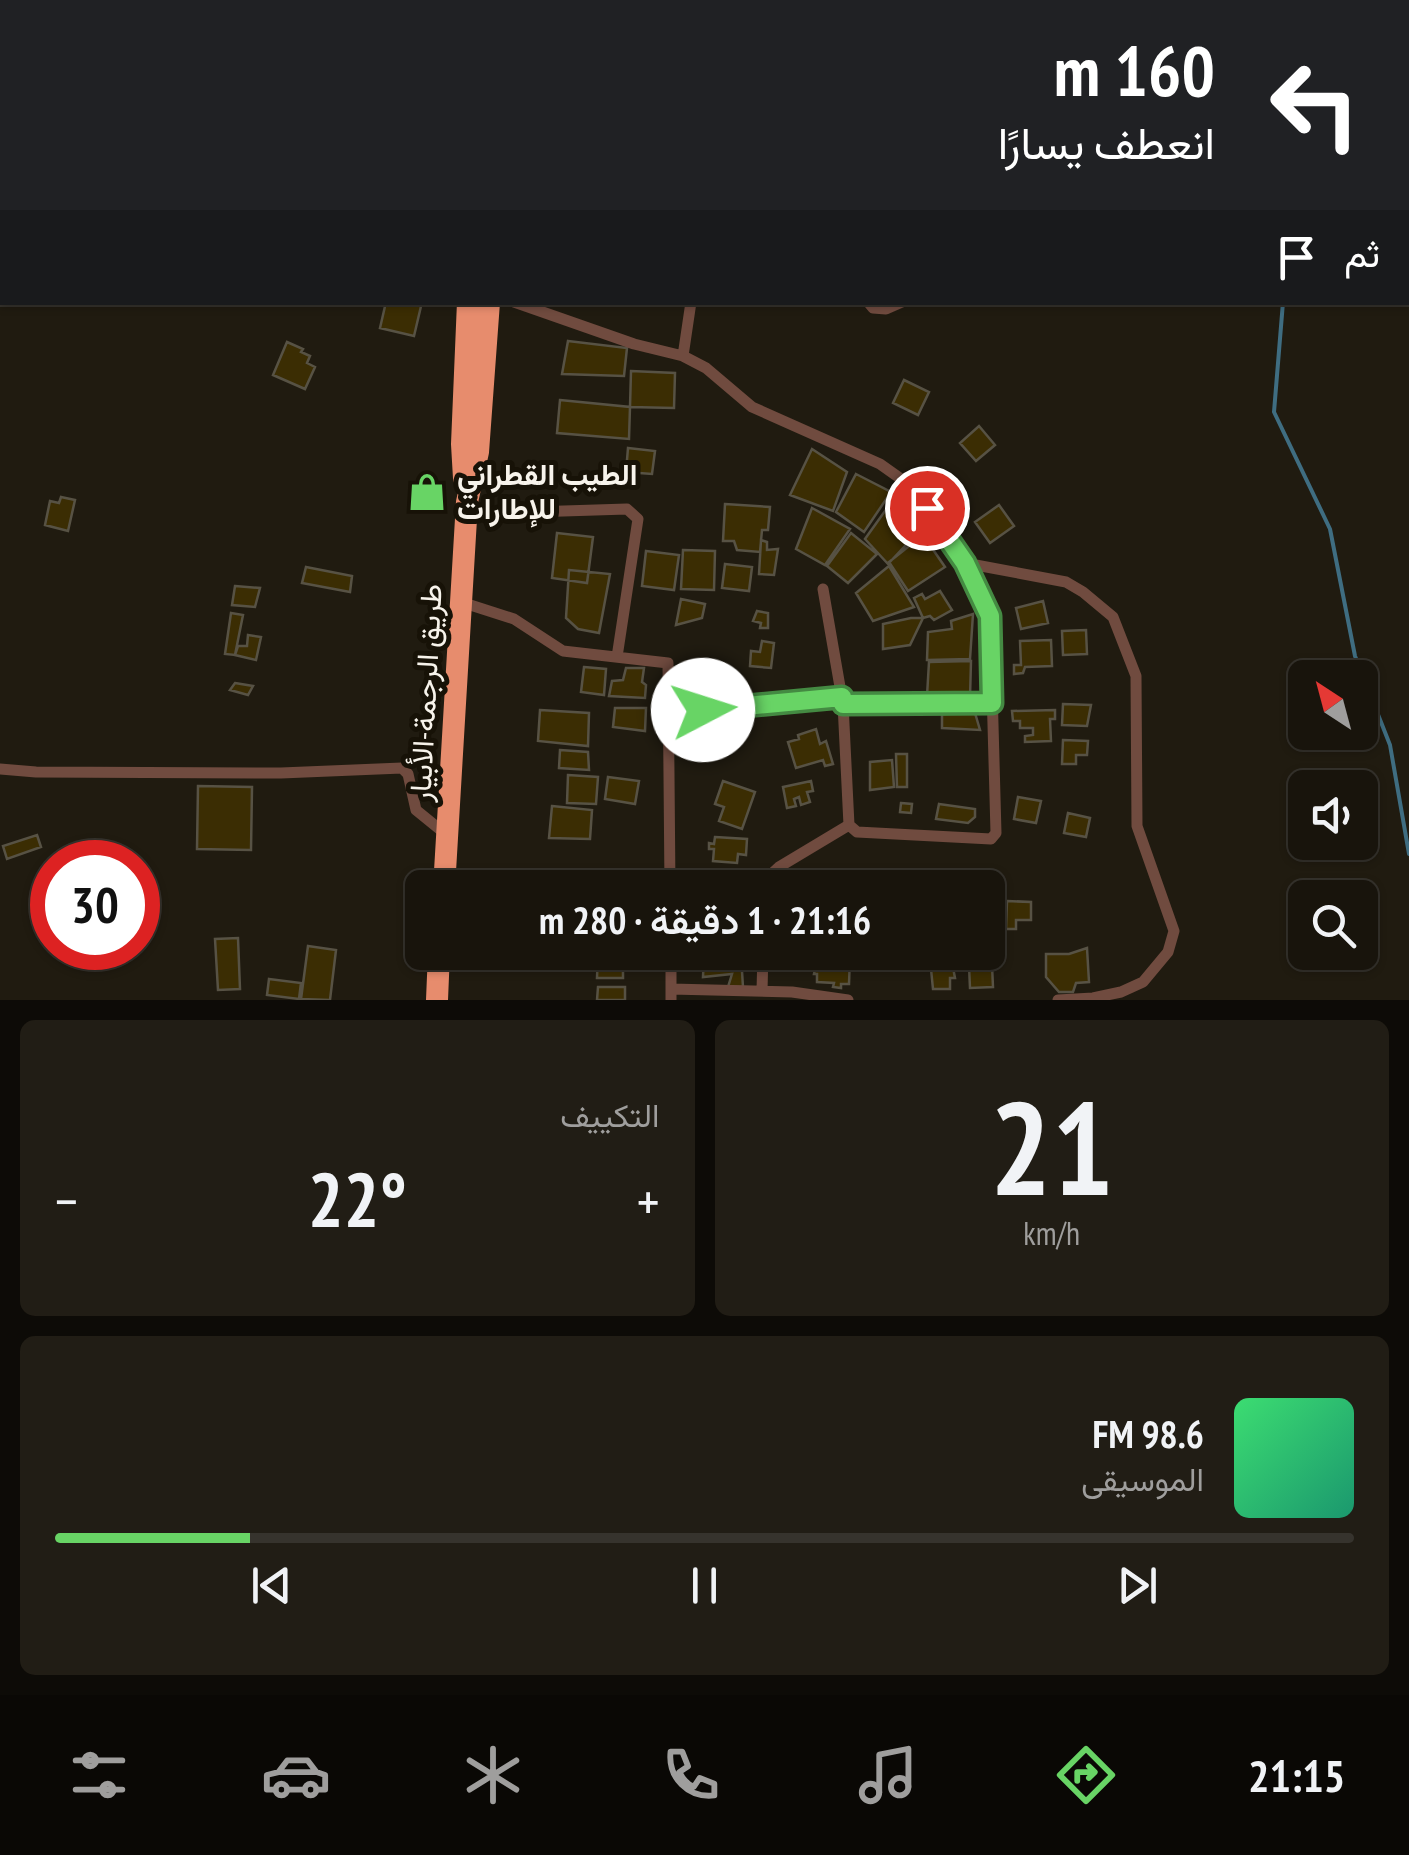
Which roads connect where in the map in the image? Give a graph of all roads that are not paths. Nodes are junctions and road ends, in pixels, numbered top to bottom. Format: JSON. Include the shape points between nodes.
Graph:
{"nodes":[{"id":1,"x":468,"y":305,"type":"edge"},
{"id":2,"x":489,"y":305,"type":"edge"},
{"id":3,"x":523,"y":305,"type":"edge"},
{"id":4,"x":691,"y":305,"type":"edge"},
{"id":5,"x":870,"y":305,"type":"edge"},
{"id":6,"x":895,"y":305,"type":"edge"},
{"id":7,"x":683,"y":356,"type":"junction"},
{"id":8,"x":467,"y":508,"type":"junction"},
{"id":9,"x":965,"y":563,"type":"junction"},
{"id":10,"x":823,"y":589,"type":"dead end"},
{"id":11,"x":462,"y":602,"type":"junction"},
{"id":12,"x":617,"y":658,"type":"junction"},
{"id":13,"x":842,"y":700,"type":"junction"},
{"id":14,"x":992,"y":703,"type":"junction"},
{"id":15,"x":668,"y":713,"type":"junction"},
{"id":16,"x":0,"y":769,"type":"edge"},
{"id":17,"x":849,"y":825,"type":"junction"},
{"id":18,"x":448,"y":836,"type":"junction"},
{"id":19,"x":445,"y":870,"type":"edge"},
{"id":20,"x":670,"y":870,"type":"edge"},
{"id":21,"x":777,"y":870,"type":"edge"},
{"id":22,"x":438,"y":970,"type":"edge"},
{"id":23,"x":763,"y":970,"type":"edge"},
{"id":24,"x":762,"y":991,"type":"junction"},
{"id":25,"x":671,"y":995,"type":"edge"},
{"id":26,"x":437,"y":1000,"type":"edge"},
{"id":27,"x":848,"y":1000,"type":"edge"},
{"id":28,"x":1058,"y":1000,"type":"edge"}],
"edges":[{"from":1,"to":8,"type":"highway","via":[[462,444]]},
{"from":2,"to":8,"type":"highway"},
{"from":3,"to":7,"type":"street"},
{"from":4,"to":7,"type":"street"},
{"from":5,"to":6,"type":"street"},
{"from":7,"to":9,"type":"street","via":[[752,407],[880,464],[911,486]]},
{"from":8,"to":11,"type":"highway","name":"طريق الرجمة-الأبيار"},
{"from":8,"to":12,"type":"street","via":[[627,509],[638,519]]},
{"from":9,"to":14,"type":"street","via":[[990,616]]},
{"from":9,"to":28,"type":"street","via":[[1066,582],[1082,592],[1113,617],[1136,676],[1137,826],[1174,931],[1168,952],[1143,982],[1107,995]]},
{"from":10,"to":13,"type":"street"},
{"from":11,"to":12,"type":"street","via":[[514,618],[562,651]]},
{"from":11,"to":18,"type":"highway","name":"طريق الرجمة-الأبيار"},
{"from":12,"to":15,"type":"street","via":[[668,663]]},
{"from":13,"to":14,"type":"street"},
{"from":13,"to":15,"type":"street"},
{"from":13,"to":17,"type":"street"},
{"from":14,"to":17,"type":"street","via":[[991,839],[856,832]]},
{"from":15,"to":20,"type":"street"},
{"from":16,"to":18,"type":"street","via":[[402,768],[413,806]]},
{"from":17,"to":21,"type":"street"},
{"from":18,"to":19,"type":"highway","name":"طريق الرجمة-الأبيار"},
{"from":22,"to":26,"type":"highway"},
{"from":23,"to":24,"type":"street"},
{"from":24,"to":25,"type":"street"},
{"from":24,"to":27,"type":"street"}]}
